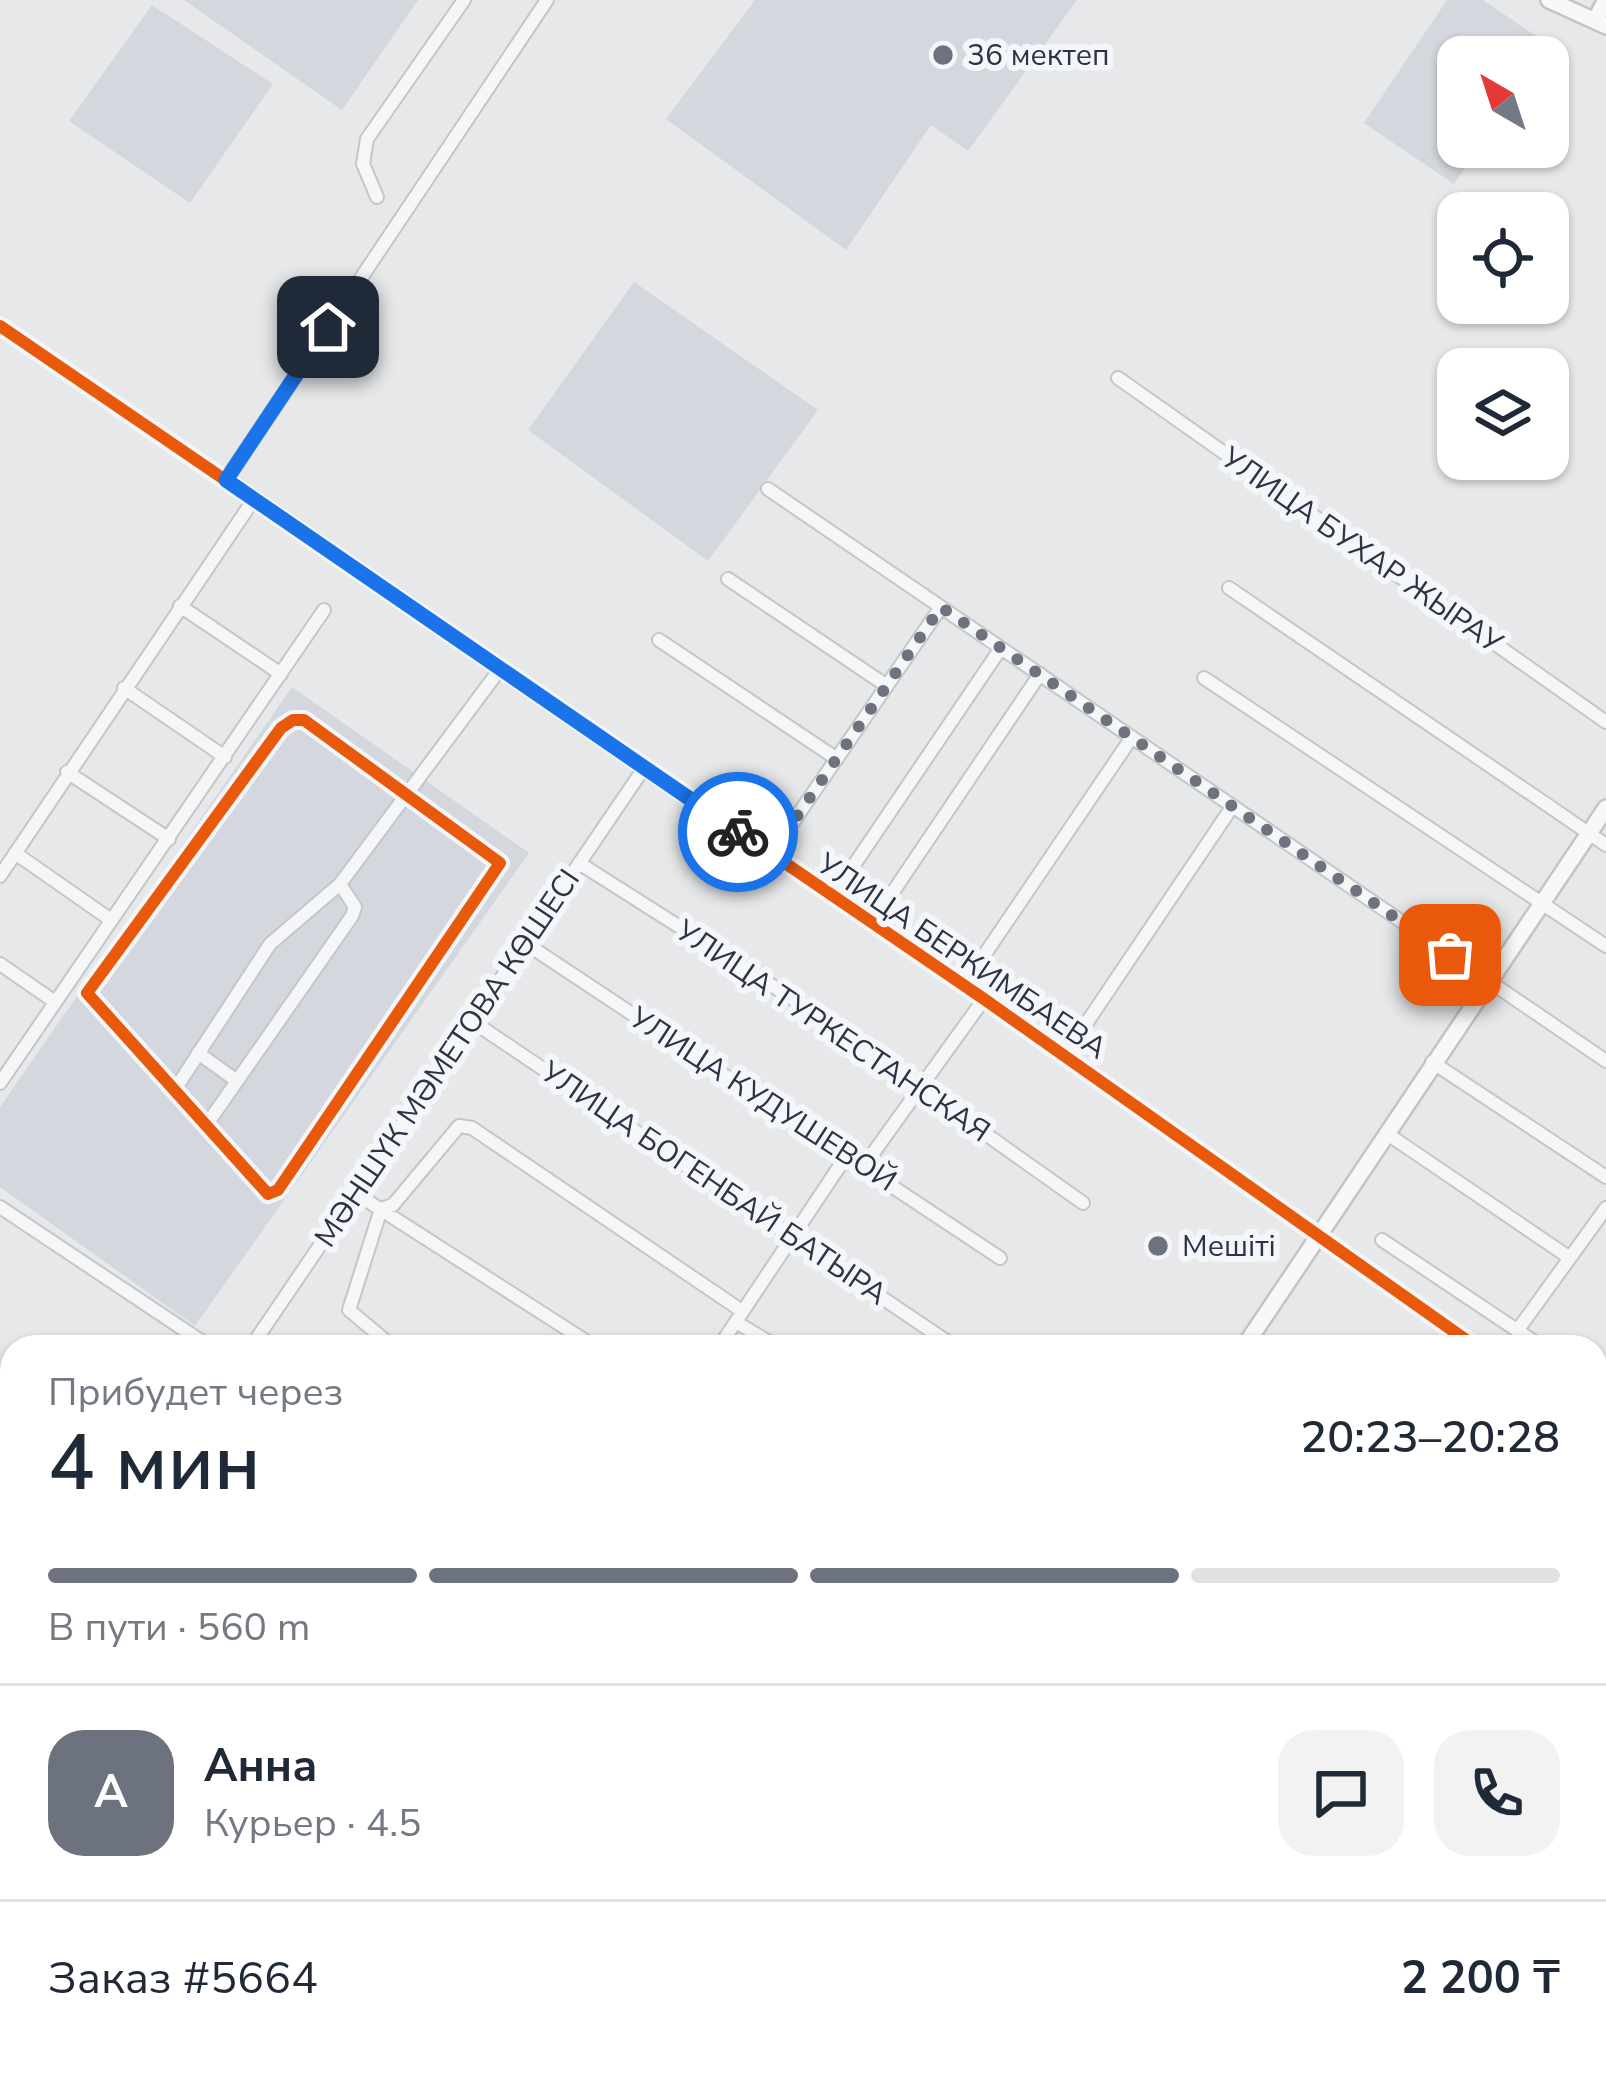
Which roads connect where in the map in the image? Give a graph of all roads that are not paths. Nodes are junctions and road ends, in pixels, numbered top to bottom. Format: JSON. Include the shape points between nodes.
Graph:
{"nodes":[{"id":1,"x":464,"y":0,"type":"edge"},
{"id":2,"x":547,"y":0,"type":"edge"},
{"id":3,"x":1549,"y":0,"type":"edge"},
{"id":4,"x":1601,"y":12,"type":"edge"},
{"id":5,"x":377,"y":197,"type":"dead end"},
{"id":6,"x":0,"y":326,"type":"edge"},
{"id":7,"x":1118,"y":378,"type":"dead end"},
{"id":8,"x":226,"y":480,"type":"junction"},
{"id":9,"x":768,"y":489,"type":"dead end"},
{"id":10,"x":254,"y":500,"type":"junction"},
{"id":11,"x":728,"y":578,"type":"dead end"},
{"id":12,"x":1229,"y":588,"type":"dead end"},
{"id":13,"x":180,"y":606,"type":"junction"},
{"id":14,"x":941,"y":607,"type":"junction"},
{"id":15,"x":324,"y":610,"type":"dead end"},
{"id":16,"x":659,"y":640,"type":"dead end"},
{"id":17,"x":1001,"y":648,"type":"junction"},
{"id":18,"x":500,"y":669,"type":"junction"},
{"id":19,"x":280,"y":674,"type":"junction"},
{"id":20,"x":1040,"y":674,"type":"junction"},
{"id":21,"x":1204,"y":678,"type":"dead end"},
{"id":22,"x":887,"y":686,"type":"junction"},
{"id":23,"x":124,"y":688,"type":"junction"},
{"id":24,"x":1606,"y":722,"type":"edge"},
{"id":25,"x":1132,"y":737,"type":"junction"},
{"id":26,"x":225,"y":757,"type":"junction"},
{"id":27,"x":837,"y":759,"type":"junction"},
{"id":28,"x":644,"y":768,"type":"junction"},
{"id":29,"x":67,"y":772,"type":"junction"},
{"id":30,"x":410,"y":795,"type":"junction"},
{"id":31,"x":1232,"y":807,"type":"junction"},
{"id":32,"x":1606,"y":808,"type":"edge"},
{"id":33,"x":1588,"y":834,"type":"junction"},
{"id":34,"x":169,"y":839,"type":"junction"},
{"id":35,"x":1606,"y":845,"type":"edge"},
{"id":36,"x":14,"y":853,"type":"junction"},
{"id":37,"x":771,"y":854,"type":"junction"},
{"id":38,"x":579,"y":863,"type":"junction"},
{"id":39,"x":0,"y":876,"type":"edge"},
{"id":40,"x":340,"y":884,"type":"junction"},
{"id":41,"x":832,"y":896,"type":"junction"},
{"id":42,"x":1540,"y":902,"type":"junction"},
{"id":43,"x":111,"y":920,"type":"junction"},
{"id":44,"x":872,"y":923,"type":"junction"},
{"id":45,"x":525,"y":943,"type":"junction"},
{"id":46,"x":1606,"y":946,"type":"edge"},
{"id":47,"x":0,"y":964,"type":"edge"},
{"id":48,"x":1487,"y":979,"type":"junction"},
{"id":49,"x":964,"y":985,"type":"junction"},
{"id":50,"x":984,"y":999,"type":"junction"},
{"id":51,"x":55,"y":1002,"type":"junction"},
{"id":52,"x":472,"y":1021,"type":"junction"},
{"id":53,"x":198,"y":1053,"type":"junction"},
{"id":54,"x":1065,"y":1055,"type":"junction"},
{"id":55,"x":1606,"y":1061,"type":"edge"},
{"id":56,"x":1432,"y":1062,"type":"junction"},
{"id":57,"x":237,"y":1081,"type":"junction"},
{"id":58,"x":0,"y":1083,"type":"edge"},
{"id":59,"x":920,"y":1088,"type":"junction"},
{"id":60,"x":174,"y":1091,"type":"junction"},
{"id":61,"x":205,"y":1127,"type":"junction"},
{"id":62,"x":1386,"y":1133,"type":"junction"},
{"id":63,"x":860,"y":1162,"type":"junction"},
{"id":64,"x":1606,"y":1177,"type":"edge"},
{"id":65,"x":356,"y":1193,"type":"junction"},
{"id":66,"x":1083,"y":1203,"type":"dead end"},
{"id":67,"x":0,"y":1207,"type":"edge"},
{"id":68,"x":381,"y":1209,"type":"junction"},
{"id":69,"x":1603,"y":1216,"type":"edge"},
{"id":70,"x":794,"y":1234,"type":"junction"},
{"id":71,"x":1321,"y":1236,"type":"junction"},
{"id":72,"x":1382,"y":1240,"type":"dead end"},
{"id":73,"x":1000,"y":1258,"type":"dead end"},
{"id":74,"x":1570,"y":1258,"type":"junction"},
{"id":75,"x":739,"y":1316,"type":"junction"},
{"id":76,"x":1517,"y":1331,"type":"junction"},
{"id":77,"x":192,"y":1335,"type":"edge"},
{"id":78,"x":259,"y":1335,"type":"edge"},
{"id":79,"x":379,"y":1335,"type":"edge"},
{"id":80,"x":576,"y":1335,"type":"edge"},
{"id":81,"x":727,"y":1335,"type":"edge"},
{"id":82,"x":762,"y":1335,"type":"edge"},
{"id":83,"x":938,"y":1335,"type":"edge"},
{"id":84,"x":1252,"y":1335,"type":"edge"},
{"id":85,"x":1459,"y":1335,"type":"edge"},
{"id":86,"x":1523,"y":1335,"type":"edge"}],
"edges":[{"from":1,"to":5,"type":"street","via":[[368,139],[363,164]]},
{"from":2,"to":8,"type":"street"},
{"from":3,"to":4,"type":"main road"},
{"from":6,"to":8,"type":"street","name":"УЛИЦА БЕРКИМБАЕВА"},
{"from":7,"to":24,"type":"street","name":"УЛИЦА БУХАР ЖЫРАУ"},
{"from":8,"to":10,"type":"street","name":"УЛИЦА БЕРКИМБАЕВА"},
{"from":9,"to":14,"type":"street"},
{"from":10,"to":13,"type":"street"},
{"from":10,"to":18,"type":"street","name":"УЛИЦА БЕРКИМБАЕВА"},
{"from":11,"to":22,"type":"street"},
{"from":12,"to":33,"type":"street"},
{"from":13,"to":19,"type":"street"},
{"from":13,"to":23,"type":"street"},
{"from":14,"to":17,"type":"street"},
{"from":14,"to":22,"type":"street"},
{"from":15,"to":19,"type":"street"},
{"from":16,"to":27,"type":"street"},
{"from":17,"to":20,"type":"street"},
{"from":17,"to":41,"type":"street"},
{"from":18,"to":28,"type":"street","name":"УЛИЦА БЕРКИМБАЕВА"},
{"from":18,"to":30,"type":"street"},
{"from":19,"to":26,"type":"street"},
{"from":20,"to":25,"type":"street"},
{"from":20,"to":44,"type":"street"},
{"from":21,"to":42,"type":"street"},
{"from":22,"to":27,"type":"street"},
{"from":23,"to":26,"type":"street"},
{"from":23,"to":29,"type":"street"},
{"from":25,"to":31,"type":"street"},
{"from":25,"to":49,"type":"street"},
{"from":26,"to":34,"type":"street"},
{"from":27,"to":37,"type":"street"},
{"from":28,"to":37,"type":"street","name":"УЛИЦА БЕРКИМБАЕВА"},
{"from":28,"to":38,"type":"street","name":"МӘНШҮК МӘМЕТОВА КӨШЕСІ"},
{"from":29,"to":34,"type":"street"},
{"from":29,"to":36,"type":"street"},
{"from":30,"to":40,"type":"street"},
{"from":30,"to":60,"type":"street","via":[[304,720],[281,728],[87,993]]},
{"from":30,"to":61,"type":"street","via":[[497,857],[498,869],[278,1190],[260,1191]]},
{"from":31,"to":48,"type":"street"},
{"from":31,"to":54,"type":"street"},
{"from":32,"to":33,"type":"main road"},
{"from":33,"to":35,"type":"street"},
{"from":33,"to":42,"type":"main road"},
{"from":34,"to":43,"type":"street"},
{"from":36,"to":39,"type":"street"},
{"from":36,"to":43,"type":"street"},
{"from":37,"to":41,"type":"street","name":"УЛИЦА БЕРКИМБАЕВА"},
{"from":38,"to":45,"type":"street","name":"МӘНШҮК МӘМЕТОВА КӨШЕСІ"},
{"from":38,"to":59,"type":"street","name":"УЛИЦА ТУРКЕСТАНСКАЯ"},
{"from":40,"to":53,"type":"street","via":[[270,944]]},
{"from":40,"to":57,"type":"street","via":[[356,907],[352,916]]},
{"from":41,"to":44,"type":"street","name":"УЛИЦА БЕРКИМБАЕВА"},
{"from":42,"to":46,"type":"street"},
{"from":42,"to":48,"type":"main road"},
{"from":43,"to":51,"type":"street"},
{"from":44,"to":49,"type":"street","name":"УЛИЦА БЕРКИМБАЕВА"},
{"from":45,"to":52,"type":"street","name":"МӘНШҮК МӘМЕТОВА КӨШЕСІ"},
{"from":45,"to":63,"type":"street","name":"УЛИЦА КУДУШЕВОЙ"},
{"from":47,"to":51,"type":"street"},
{"from":48,"to":55,"type":"street"},
{"from":48,"to":56,"type":"main road"},
{"from":49,"to":50,"type":"street","name":"УЛИЦА БЕРКИМБАЕВА"},
{"from":50,"to":54,"type":"street","name":"УЛИЦА БЕРКИМБАЕВА"},
{"from":50,"to":59,"type":"street"},
{"from":51,"to":58,"type":"street"},
{"from":52,"to":65,"type":"street","name":"МӘНШҮК МӘМЕТОВА КӨШЕСІ"},
{"from":52,"to":70,"type":"street","name":"УЛИЦА БОГЕНБАЙ БАТЫРА"},
{"from":53,"to":57,"type":"street"},
{"from":53,"to":60,"type":"street"},
{"from":54,"to":71,"type":"street","name":"УЛИЦА БЕРКИМБАЕВА"},
{"from":56,"to":62,"type":"main road"},
{"from":56,"to":64,"type":"street"},
{"from":57,"to":61,"type":"street"},
{"from":59,"to":63,"type":"street"},
{"from":59,"to":66,"type":"street","name":"УЛИЦА ТУРКЕСТАНСКАЯ"},
{"from":60,"to":61,"type":"street"},
{"from":62,"to":71,"type":"main road"},
{"from":62,"to":74,"type":"street"},
{"from":63,"to":70,"type":"street","via":[[841,1164]]},
{"from":63,"to":73,"type":"street","name":"УЛИЦА КУДУШЕВОЙ"},
{"from":65,"to":68,"type":"street"},
{"from":65,"to":78,"type":"street","name":"МӘНШҮК МӘМЕТОВА КӨШЕСІ"},
{"from":67,"to":77,"type":"street"},
{"from":68,"to":75,"type":"street","via":[[422,1175],[459,1126],[472,1128]]},
{"from":68,"to":79,"type":"street","via":[[349,1310]]},
{"from":68,"to":80,"type":"street"},
{"from":69,"to":74,"type":"street"},
{"from":70,"to":75,"type":"street"},
{"from":70,"to":83,"type":"street","name":"УЛИЦА БОГЕНБАЙ БАТЫРА"},
{"from":71,"to":84,"type":"main road"},
{"from":71,"to":85,"type":"street","name":"УЛИЦА БЕРКИМБАЕВА"},
{"from":72,"to":76,"type":"street"},
{"from":74,"to":76,"type":"street"},
{"from":75,"to":81,"type":"street"},
{"from":75,"to":82,"type":"street"},
{"from":76,"to":86,"type":"street"}]}
